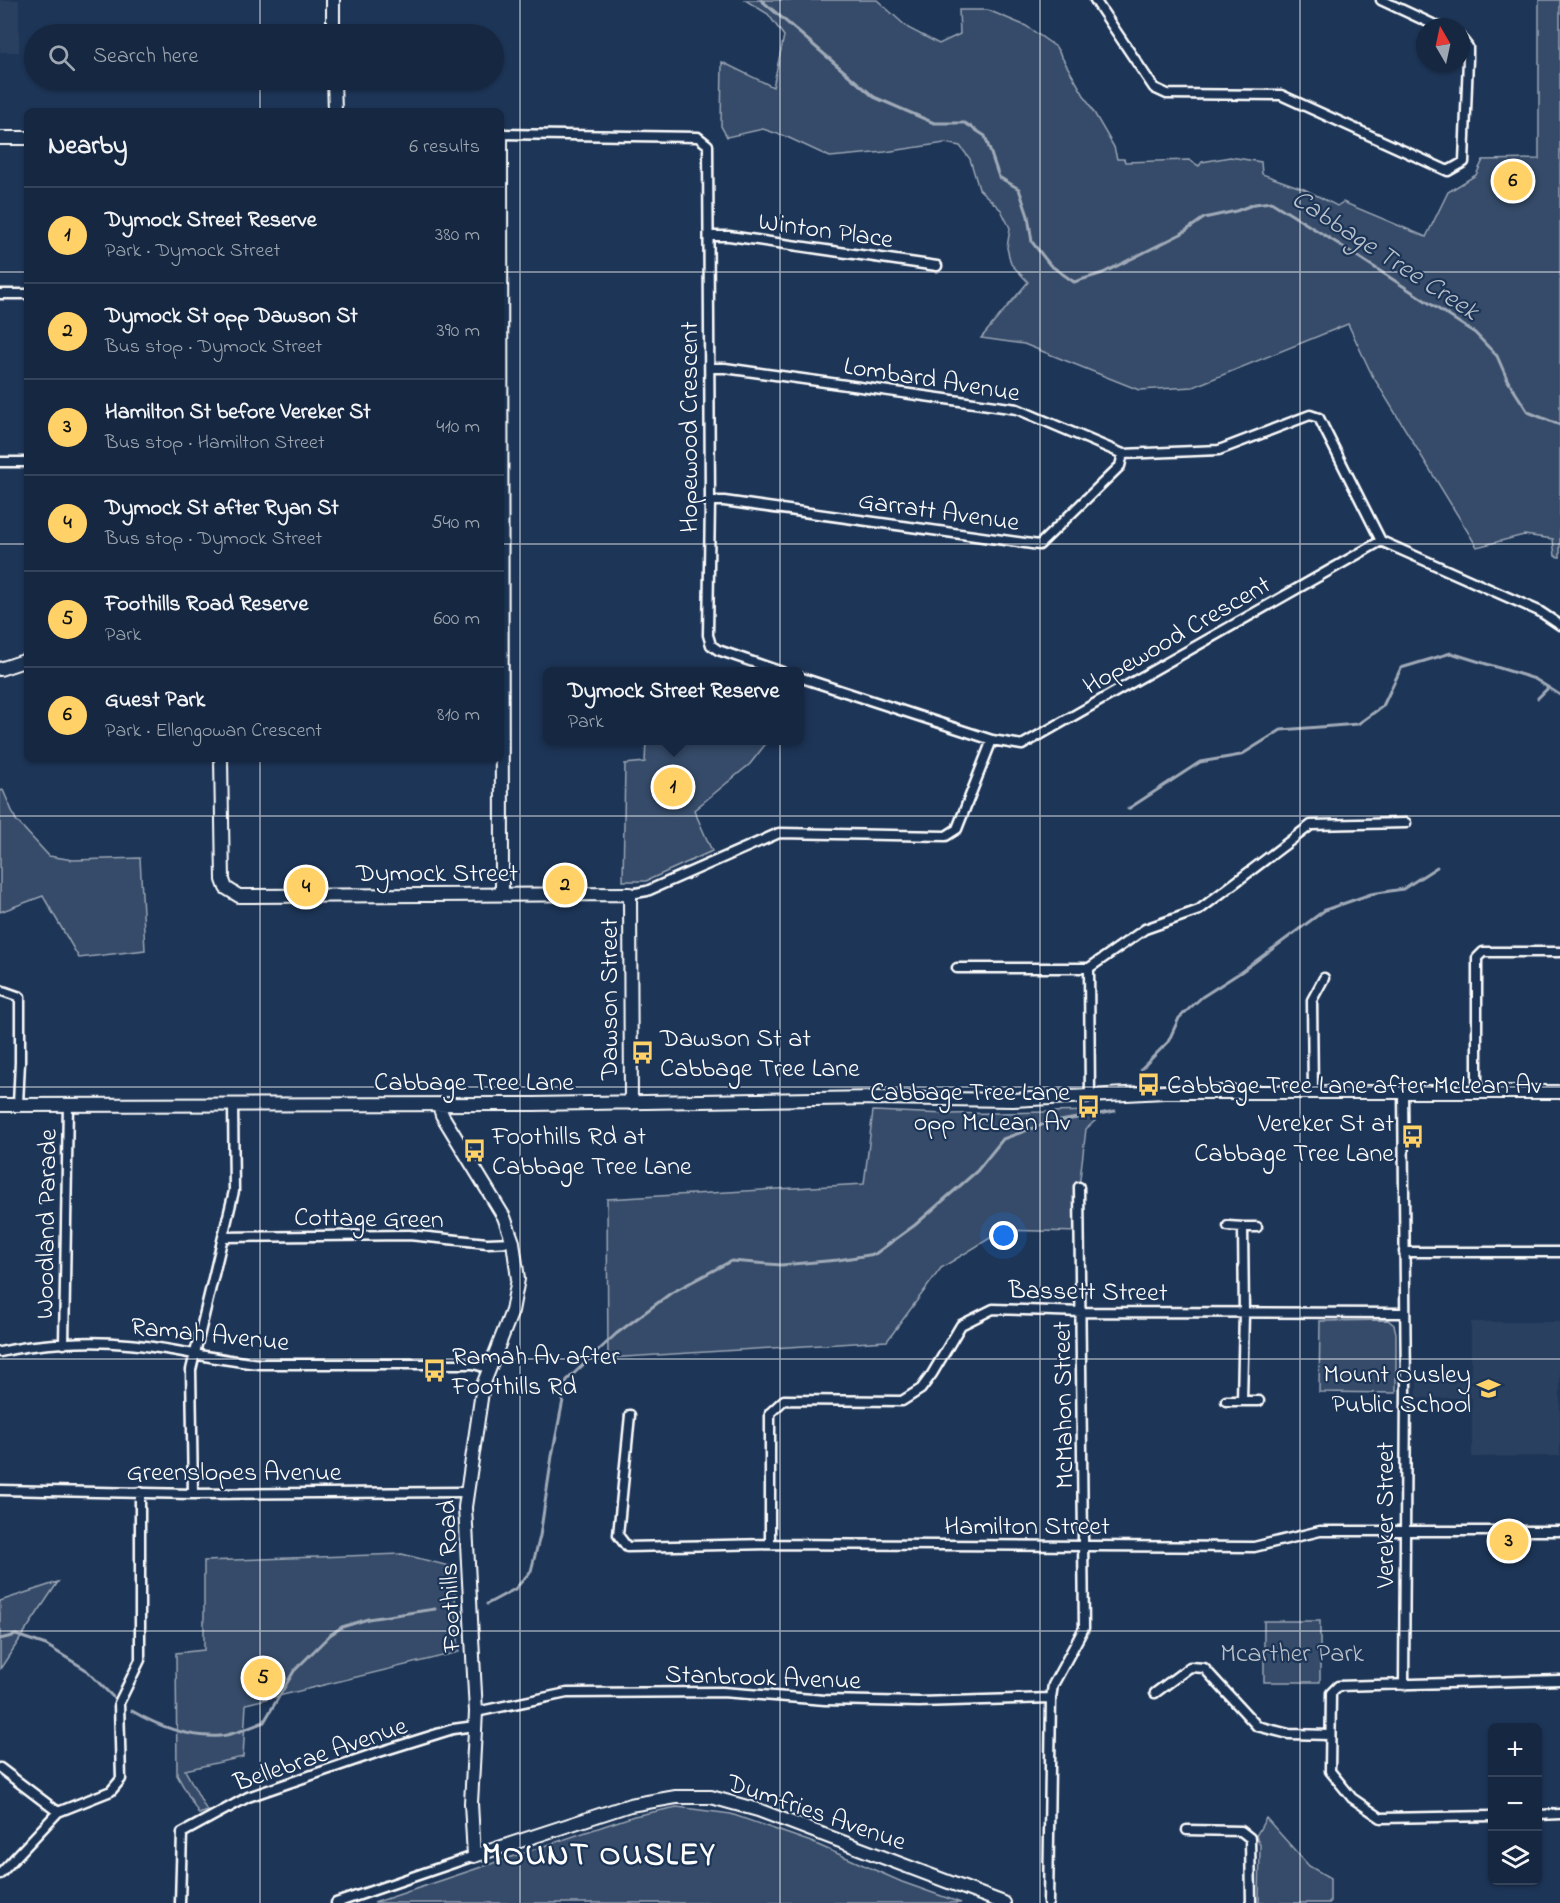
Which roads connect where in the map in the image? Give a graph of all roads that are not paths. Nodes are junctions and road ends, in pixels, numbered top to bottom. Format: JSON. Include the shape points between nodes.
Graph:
{"nodes":[{"id":1,"x":333,"y":0,"type":"edge"},
{"id":2,"x":1095,"y":0,"type":"edge"},
{"id":3,"x":1381,"y":0,"type":"edge"},
{"id":4,"x":1420,"y":18,"type":"edge"},
{"id":5,"x":333,"y":24,"type":"edge"},
{"id":6,"x":1467,"y":72,"type":"edge"},
{"id":7,"x":334,"y":90,"type":"edge"},
{"id":8,"x":335,"y":108,"type":"edge"},
{"id":9,"x":504,"y":134,"type":"edge"},
{"id":10,"x":0,"y":138,"type":"edge"},
{"id":11,"x":24,"y":138,"type":"edge"},
{"id":12,"x":709,"y":236,"type":"junction"},
{"id":13,"x":937,"y":266,"type":"dead end"},
{"id":14,"x":0,"y":294,"type":"edge"},
{"id":15,"x":24,"y":294,"type":"edge"},
{"id":16,"x":710,"y":368,"type":"junction"},
{"id":17,"x":1123,"y":454,"type":"junction"},
{"id":18,"x":0,"y":462,"type":"edge"},
{"id":19,"x":24,"y":462,"type":"edge"},
{"id":20,"x":710,"y":501,"type":"junction"},
{"id":21,"x":1381,"y":542,"type":"junction"},
{"id":22,"x":1560,"y":625,"type":"edge"},
{"id":23,"x":24,"y":661,"type":"edge"},
{"id":24,"x":767,"y":667,"type":"edge"},
{"id":25,"x":0,"y":669,"type":"edge"},
{"id":26,"x":804,"y":679,"type":"edge"},
{"id":27,"x":992,"y":740,"type":"junction"},
{"id":28,"x":221,"y":762,"type":"edge"},
{"id":29,"x":502,"y":762,"type":"edge"},
{"id":30,"x":1406,"y":823,"type":"dead end"},
{"id":31,"x":502,"y":894,"type":"junction"},
{"id":32,"x":630,"y":894,"type":"junction"},
{"id":33,"x":1560,"y":952,"type":"edge"},
{"id":34,"x":957,"y":968,"type":"dead end"},
{"id":35,"x":1089,"y":968,"type":"junction"},
{"id":36,"x":1324,"y":978,"type":"dead end"},
{"id":37,"x":0,"y":990,"type":"edge"},
{"id":38,"x":1560,"y":1092,"type":"edge"},
{"id":39,"x":1313,"y":1093,"type":"junction"},
{"id":40,"x":1403,"y":1093,"type":"junction"},
{"id":41,"x":1477,"y":1093,"type":"junction"},
{"id":42,"x":1090,"y":1097,"type":"junction"},
{"id":43,"x":631,"y":1103,"type":"junction"},
{"id":44,"x":0,"y":1104,"type":"edge"},
{"id":45,"x":18,"y":1104,"type":"junction"},
{"id":46,"x":68,"y":1104,"type":"junction"},
{"id":47,"x":233,"y":1104,"type":"junction"},
{"id":48,"x":439,"y":1104,"type":"junction"},
{"id":49,"x":1079,"y":1187,"type":"dead end"},
{"id":50,"x":1228,"y":1226,"type":"dead end"},
{"id":51,"x":1242,"y":1227,"type":"junction"},
{"id":52,"x":1257,"y":1227,"type":"dead end"},
{"id":53,"x":223,"y":1238,"type":"junction"},
{"id":54,"x":513,"y":1242,"type":"junction"},
{"id":55,"x":1404,"y":1252,"type":"junction"},
{"id":56,"x":1560,"y":1252,"type":"edge"},
{"id":57,"x":1082,"y":1312,"type":"junction"},
{"id":58,"x":1404,"y":1313,"type":"junction"},
{"id":59,"x":1244,"y":1314,"type":"junction"},
{"id":60,"x":64,"y":1344,"type":"junction"},
{"id":61,"x":0,"y":1352,"type":"edge"},
{"id":62,"x":194,"y":1354,"type":"junction"},
{"id":63,"x":488,"y":1368,"type":"junction"},
{"id":64,"x":1226,"y":1401,"type":"dead end"},
{"id":65,"x":1242,"y":1401,"type":"junction"},
{"id":66,"x":1259,"y":1401,"type":"dead end"},
{"id":67,"x":630,"y":1415,"type":"dead end"},
{"id":68,"x":0,"y":1491,"type":"edge"},
{"id":69,"x":140,"y":1492,"type":"junction"},
{"id":70,"x":467,"y":1492,"type":"junction"},
{"id":71,"x":193,"y":1494,"type":"junction"},
{"id":72,"x":1560,"y":1531,"type":"edge"},
{"id":73,"x":1405,"y":1532,"type":"junction"},
{"id":74,"x":770,"y":1544,"type":"junction"},
{"id":75,"x":1084,"y":1546,"type":"junction"},
{"id":76,"x":1560,"y":1680,"type":"edge"},
{"id":77,"x":1404,"y":1684,"type":"junction"},
{"id":78,"x":1155,"y":1693,"type":"dead end"},
{"id":79,"x":1051,"y":1698,"type":"junction"},
{"id":80,"x":476,"y":1712,"type":"junction"},
{"id":81,"x":475,"y":1726,"type":"junction"},
{"id":82,"x":1330,"y":1735,"type":"junction"},
{"id":83,"x":0,"y":1768,"type":"edge"},
{"id":84,"x":58,"y":1812,"type":"junction"},
{"id":85,"x":1560,"y":1814,"type":"edge"},
{"id":86,"x":1542,"y":1815,"type":"edge"},
{"id":87,"x":1488,"y":1816,"type":"edge"},
{"id":88,"x":1187,"y":1830,"type":"dead end"},
{"id":89,"x":474,"y":1856,"type":"junction"},
{"id":90,"x":0,"y":1874,"type":"edge"},
{"id":91,"x":180,"y":1903,"type":"edge"},
{"id":92,"x":336,"y":1903,"type":"edge"},
{"id":93,"x":1004,"y":1903,"type":"edge"},
{"id":94,"x":1048,"y":1903,"type":"edge"},
{"id":95,"x":1251,"y":1903,"type":"edge"}],
"edges":[{"from":1,"to":5,"type":"street"},
{"from":2,"to":6,"type":"street","via":[[1154,88],[1167,94],[1281,95],[1448,171],[1464,162]]},
{"from":3,"to":4,"type":"street"},
{"from":7,"to":8,"type":"street"},
{"from":9,"to":12,"type":"street","name":"Hopewood Crescent","via":[[698,137],[708,145]]},
{"from":10,"to":11,"type":"street"},
{"from":12,"to":13,"type":"street","name":"Winton Place"},
{"from":12,"to":16,"type":"street","name":"Hopewood Crescent"},
{"from":14,"to":15,"type":"street"},
{"from":16,"to":17,"type":"street","name":"Lombard Avenue","via":[[1017,409]]},
{"from":16,"to":20,"type":"street","name":"Hopewood Crescent"},
{"from":17,"to":20,"type":"street","name":"Garratt Avenue","via":[[1120,466],[1038,545]]},
{"from":17,"to":21,"type":"street","name":"Lombard Avenue","via":[[1219,450],[1310,415],[1319,418]]},
{"from":18,"to":19,"type":"street"},
{"from":20,"to":24,"type":"street","name":"Hopewood Crescent","via":[[711,645]]},
{"from":21,"to":22,"type":"street","via":[[1539,611]]},
{"from":21,"to":27,"type":"street","name":"Hopewood Crescent","via":[[1022,745]]},
{"from":23,"to":25,"type":"street"},
{"from":26,"to":27,"type":"street","name":"Hopewood Crescent"},
{"from":27,"to":32,"type":"street","name":"Dymock Street","via":[[957,829],[946,836],[779,833],[647,891]]},
{"from":28,"to":31,"type":"street","name":"Dymock Street","via":[[223,880],[226,888],[239,896]]},
{"from":29,"to":31,"type":"street"},
{"from":30,"to":35,"type":"street","via":[[1311,825],[1199,910],[1145,929]]},
{"from":31,"to":32,"type":"street","name":"Dymock Street"},
{"from":32,"to":43,"type":"street","name":"Dawson Street"},
{"from":33,"to":41,"type":"street","via":[[1479,955]]},
{"from":34,"to":35,"type":"street"},
{"from":35,"to":42,"type":"street"},
{"from":36,"to":39,"type":"street","via":[[1312,1000]]},
{"from":37,"to":45,"type":"street","via":[[20,997]]},
{"from":38,"to":41,"type":"street","name":"Cabbage Tree Lane"},
{"from":39,"to":40,"type":"street","name":"Cabbage Tree Lane"},
{"from":39,"to":42,"type":"street","name":"Cabbage Tree Lane","via":[[1164,1092]]},
{"from":40,"to":41,"type":"street","name":"Cabbage Tree Lane"},
{"from":40,"to":55,"type":"street","name":"Vereker Street"},
{"from":42,"to":43,"type":"street","name":"Cabbage Tree Lane"},
{"from":43,"to":48,"type":"street","name":"Cabbage Tree Lane"},
{"from":44,"to":45,"type":"street","name":"Cabbage Tree Lane"},
{"from":45,"to":46,"type":"street","name":"Cabbage Tree Lane"},
{"from":46,"to":47,"type":"street","name":"Cabbage Tree Lane"},
{"from":46,"to":60,"type":"street","name":"Woodland Parade"},
{"from":47,"to":48,"type":"street","name":"Cabbage Tree Lane"},
{"from":47,"to":53,"type":"street","via":[[234,1191]]},
{"from":48,"to":54,"type":"street","name":"Foothills Road","via":[[504,1217]]},
{"from":49,"to":57,"type":"street","name":"McMahon Street"},
{"from":50,"to":51,"type":"street"},
{"from":51,"to":52,"type":"street"},
{"from":51,"to":59,"type":"street"},
{"from":53,"to":54,"type":"street","name":"Cottage Green","via":[[409,1235]]},
{"from":53,"to":62,"type":"street"},
{"from":54,"to":63,"type":"street","name":"Foothills Road","via":[[516,1297]]},
{"from":55,"to":56,"type":"street"},
{"from":55,"to":58,"type":"street","name":"Vereker Street"},
{"from":57,"to":59,"type":"street","name":"Bassett Street"},
{"from":57,"to":74,"type":"street","name":"Bassett Street","via":[[993,1309],[961,1325],[921,1389],[902,1401],[784,1400],[770,1413]]},
{"from":57,"to":75,"type":"street","name":"McMahon Street"},
{"from":58,"to":59,"type":"street","name":"Bassett Street"},
{"from":58,"to":73,"type":"street","name":"Vereker Street"},
{"from":59,"to":65,"type":"street"},
{"from":60,"to":61,"type":"street","name":"Ramah Avenue"},
{"from":60,"to":62,"type":"street","name":"Ramah Avenue","via":[[128,1344]]},
{"from":62,"to":63,"type":"street","name":"Ramah Avenue","via":[[260,1364],[473,1364]]},
{"from":62,"to":71,"type":"street"},
{"from":63,"to":70,"type":"street","name":"Foothills Road"},
{"from":64,"to":65,"type":"street"},
{"from":65,"to":66,"type":"street"},
{"from":67,"to":74,"type":"street","name":"Hamilton Street","via":[[618,1535],[627,1547]]},
{"from":68,"to":69,"type":"street","name":"Greenslopes Avenue"},
{"from":69,"to":71,"type":"street","name":"Greenslopes Avenue"},
{"from":69,"to":84,"type":"street","via":[[140,1660],[119,1703],[121,1779],[111,1791]]},
{"from":70,"to":71,"type":"street","name":"Greenslopes Avenue"},
{"from":70,"to":80,"type":"street","name":"Foothills Road","via":[[465,1520]]},
{"from":72,"to":73,"type":"street","name":"Hamilton Street"},
{"from":73,"to":75,"type":"street","name":"Hamilton Street","via":[[1320,1532],[1254,1547]]},
{"from":73,"to":77,"type":"street","name":"Vereker Street"},
{"from":74,"to":75,"type":"street","name":"Hamilton Street"},
{"from":75,"to":79,"type":"street","name":"McMahon Street","via":[[1084,1628],[1053,1685]]},
{"from":76,"to":77,"type":"street"},
{"from":77,"to":82,"type":"street","via":[[1338,1686],[1331,1693]]},
{"from":78,"to":82,"type":"street","via":[[1190,1667],[1204,1668],[1257,1726],[1289,1734]]},
{"from":79,"to":80,"type":"street","name":"Stanbrook Avenue","via":[[919,1702],[722,1692],[567,1693]]},
{"from":79,"to":94,"type":"street","name":"McMahon Street"},
{"from":80,"to":81,"type":"street","name":"Foothills Road"},
{"from":81,"to":89,"type":"street","name":"Foothills Road","via":[[471,1803]]},
{"from":81,"to":91,"type":"street","name":"Bellebrae Avenue","via":[[384,1750],[248,1797],[182,1833]]},
{"from":82,"to":87,"type":"street","via":[[1330,1771],[1352,1798],[1381,1818]]},
{"from":83,"to":84,"type":"street"},
{"from":84,"to":90,"type":"street"},
{"from":85,"to":86,"type":"street"},
{"from":88,"to":95,"type":"street","via":[[1240,1831],[1250,1838]]},
{"from":89,"to":92,"type":"street","name":"Dumfries Avenue"},
{"from":89,"to":93,"type":"street","name":"Dumfries Avenue","via":[[630,1805],[676,1797],[711,1797],[758,1810]]}]}
